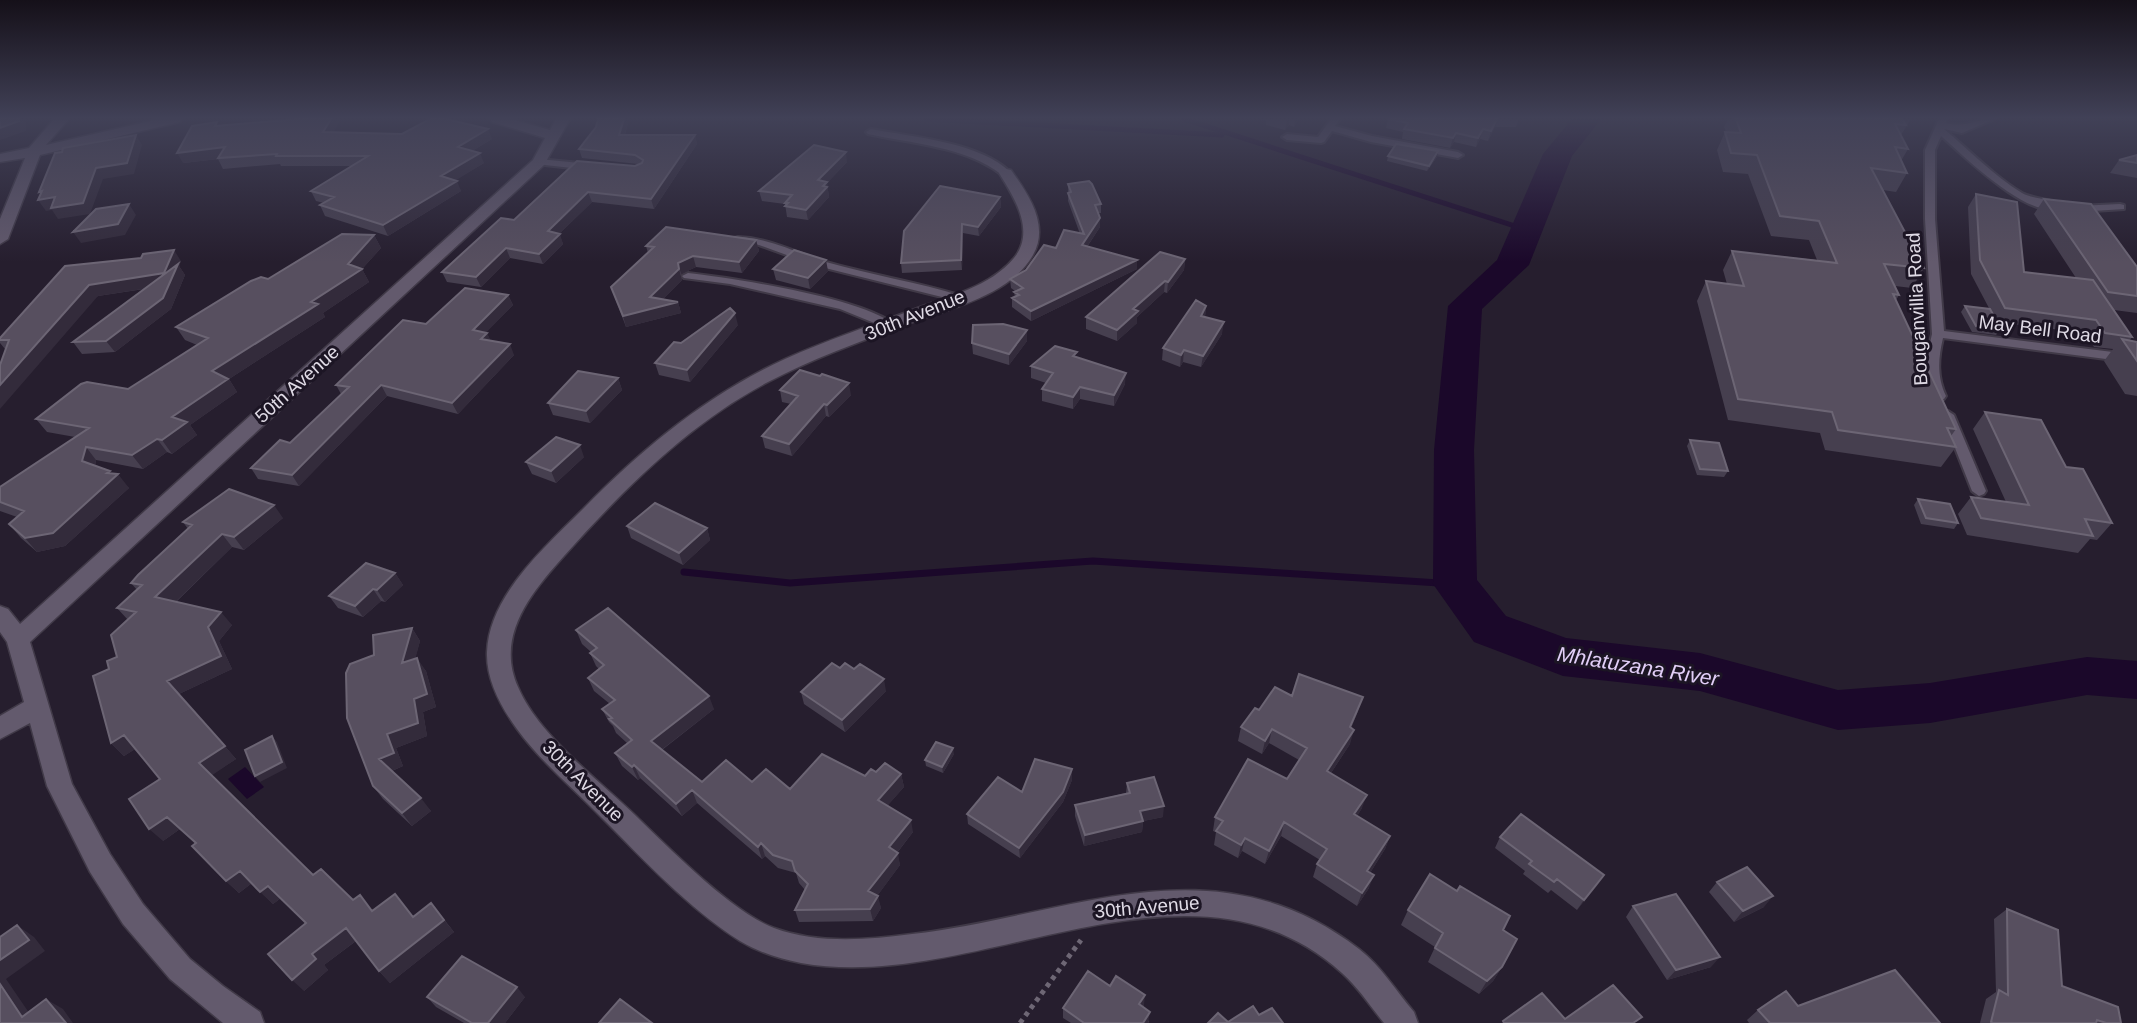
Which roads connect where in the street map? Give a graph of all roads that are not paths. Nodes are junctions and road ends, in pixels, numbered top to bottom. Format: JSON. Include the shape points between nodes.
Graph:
{"nodes":[{"id":1,"x":28,"y":167,"type":"edge"},
{"id":2,"x":534,"y":167,"type":"edge"},
{"id":3,"x":590,"y":167,"type":"edge"},
{"id":4,"x":997,"y":167,"type":"edge"},
{"id":5,"x":1930,"y":167,"type":"edge"},
{"id":6,"x":1986,"y":167,"type":"edge"},
{"id":7,"x":604,"y":168,"type":"edge"},
{"id":8,"x":1006,"y":173,"type":"joint"},
{"id":9,"x":2120,"y":207,"type":"dead end"},
{"id":10,"x":0,"y":239,"type":"edge"},
{"id":11,"x":730,"y":240,"type":"edge"},
{"id":12,"x":688,"y":276,"type":"dead end"},
{"id":13,"x":958,"y":298,"type":"junction"},
{"id":14,"x":889,"y":325,"type":"junction"},
{"id":15,"x":1938,"y":334,"type":"junction"},
{"id":16,"x":2137,"y":359,"type":"edge"},
{"id":17,"x":1979,"y":491,"type":"dead end"},
{"id":18,"x":0,"y":615,"type":"edge"},
{"id":19,"x":18,"y":639,"type":"junction"},
{"id":20,"x":35,"y":707,"type":"junction"},
{"id":21,"x":0,"y":729,"type":"edge"},
{"id":22,"x":249,"y":1023,"type":"edge"},
{"id":23,"x":1403,"y":1023,"type":"edge"}],
"edges":[{"from":1,"to":10,"type":"street"},
{"from":2,"to":19,"type":"street","name":"50th Avenue"},
{"from":3,"to":7,"type":"lane"},
{"from":4,"to":8,"type":"lane"},
{"from":5,"to":15,"type":"lane","name":"Bouganvillia Road"},
{"from":6,"to":9,"type":"lane","via":[[2031,202],[2077,209]]},
{"from":8,"to":13,"type":"street","name":"30th Avenue","via":[[1027,209],[1029,247],[1000,280]]},
{"from":11,"to":13,"type":"lane","via":[[760,241],[820,264]]},
{"from":12,"to":14,"type":"lane","via":[[844,306]]},
{"from":13,"to":14,"type":"street","name":"30th Avenue"},
{"from":14,"to":23,"type":"street","name":"30th Avenue","via":[[794,362],[726,398],[649,455],[530,579],[513,606],[499,665],[507,690],[541,741],[686,883],[753,933],[800,949],[850,954],[912,951],[1087,912],[1213,901],[1276,917],[1317,937],[1351,961]]},
{"from":15,"to":16,"type":"lane","name":"May Bell Road"},
{"from":15,"to":17,"type":"lane","name":"Bouganvillia Road","via":[[1934,383]]},
{"from":18,"to":19,"type":"street"},
{"from":19,"to":20,"type":"street"},
{"from":20,"to":21,"type":"street"},
{"from":20,"to":22,"type":"street","via":[[60,786],[133,914],[180,969]]}]}
